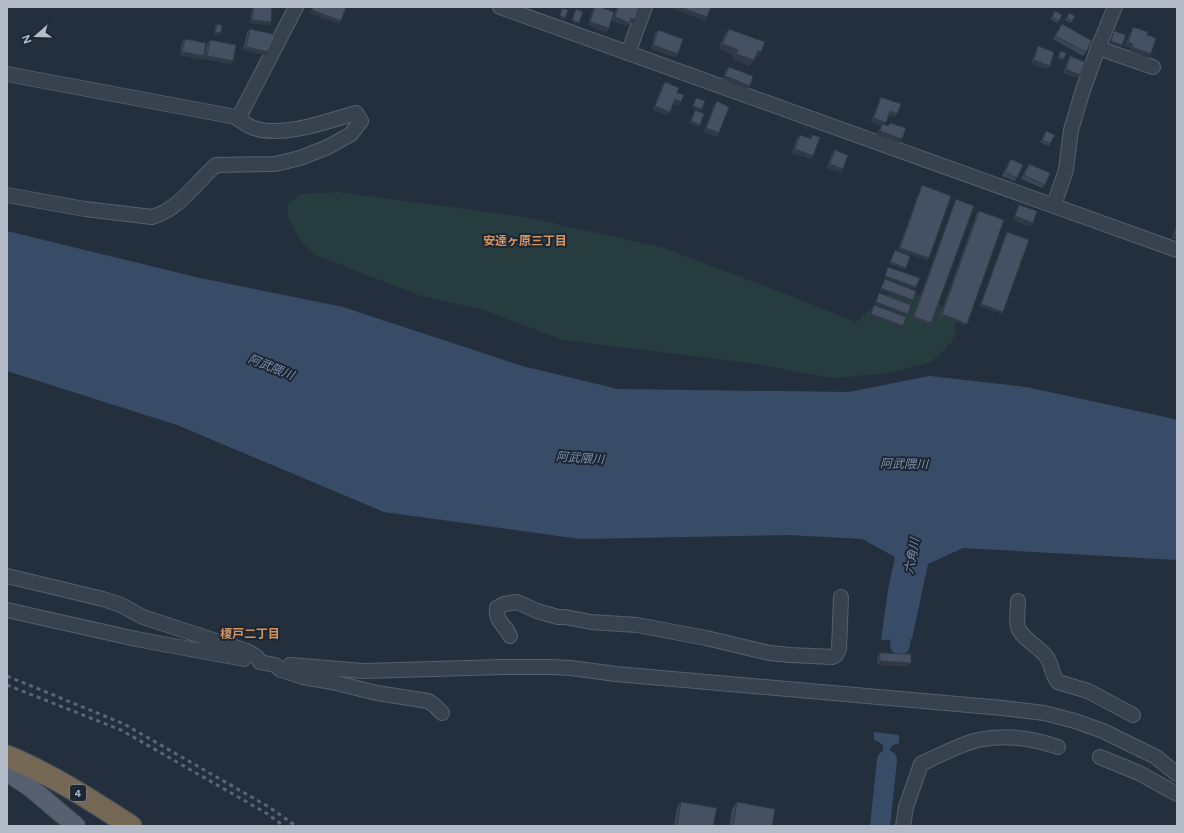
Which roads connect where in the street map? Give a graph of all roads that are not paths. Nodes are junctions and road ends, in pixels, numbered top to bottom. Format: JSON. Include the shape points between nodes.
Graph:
{"nodes":[{"id":1,"x":296,"y":7,"type":"edge"},
{"id":2,"x":500,"y":7,"type":"edge"},
{"id":3,"x":645,"y":7,"type":"edge"},
{"id":4,"x":1115,"y":7,"type":"edge"},
{"id":5,"x":1098,"y":48,"type":"junction"},
{"id":6,"x":628,"y":53,"type":"junction"},
{"id":7,"x":1153,"y":67,"type":"dead end"},
{"id":8,"x":7,"y":74,"type":"edge"},
{"id":9,"x":238,"y":118,"type":"junction"},
{"id":10,"x":7,"y":195,"type":"edge"},
{"id":11,"x":1054,"y":205,"type":"junction"},
{"id":12,"x":1177,"y":250,"type":"edge"},
{"id":13,"x":7,"y":576,"type":"edge"},
{"id":14,"x":841,"y":597,"type":"dead end"},
{"id":15,"x":1018,"y":601,"type":"dead end"},
{"id":16,"x":7,"y":610,"type":"edge"},
{"id":17,"x":510,"y":636,"type":"dead end"},
{"id":18,"x":244,"y":659,"type":"dead end"},
{"id":19,"x":290,"y":665,"type":"dead end"},
{"id":20,"x":442,"y":713,"type":"dead end"},
{"id":21,"x":1133,"y":716,"type":"dead end"},
{"id":22,"x":1058,"y":747,"type":"dead end"},
{"id":23,"x":1100,"y":757,"type":"dead end"},
{"id":24,"x":11,"y":765,"type":"edge"},
{"id":25,"x":1177,"y":774,"type":"edge"},
{"id":26,"x":1177,"y":794,"type":"edge"},
{"id":27,"x":76,"y":826,"type":"edge"},
{"id":28,"x":107,"y":826,"type":"edge"},
{"id":29,"x":131,"y":826,"type":"edge"},
{"id":30,"x":144,"y":826,"type":"edge"},
{"id":31,"x":903,"y":826,"type":"edge"}],
"edges":[{"from":1,"to":9,"type":"street"},
{"from":2,"to":6,"type":"street"},
{"from":3,"to":6,"type":"street"},
{"from":4,"to":5,"type":"street"},
{"from":5,"to":7,"type":"street"},
{"from":5,"to":11,"type":"street","via":[[1071,130],[1066,170]]},
{"from":6,"to":11,"type":"street"},
{"from":8,"to":9,"type":"street"},
{"from":9,"to":10,"type":"street","via":[[254,128],[275,131],[309,127],[356,113],[361,121],[351,134],[300,158],[275,164],[216,165],[179,203],[152,217],[85,209]]},
{"from":11,"to":12,"type":"street"},
{"from":13,"to":20,"type":"street","via":[[103,599],[143,617],[247,651],[260,662],[275,665],[291,674],[377,693],[428,701]]},
{"from":14,"to":17,"type":"street","via":[[839,649],[832,657],[776,654],[637,625],[558,617],[516,602],[497,608],[498,620]]},
{"from":15,"to":21,"type":"street","via":[[1017,619],[1020,632],[1042,651],[1058,682],[1088,691]]},
{"from":16,"to":18,"type":"street","via":[[136,639]]},
{"from":19,"to":25,"type":"street","via":[[363,671],[571,668],[1044,713],[1103,731],[1156,757]]},
{"from":22,"to":31,"type":"street","via":[[1016,737],[978,740],[921,764],[906,807]]},
{"from":23,"to":26,"type":"street","via":[[1139,772]]},
{"from":24,"to":27,"type":"main road","via":[[31,788]]},
{"from":24,"to":28,"type":"highway","number":"4"},
{"from":24,"to":29,"type":"highway","number":"4","via":[[104,808]]},
{"from":24,"to":30,"type":"main road"}]}
